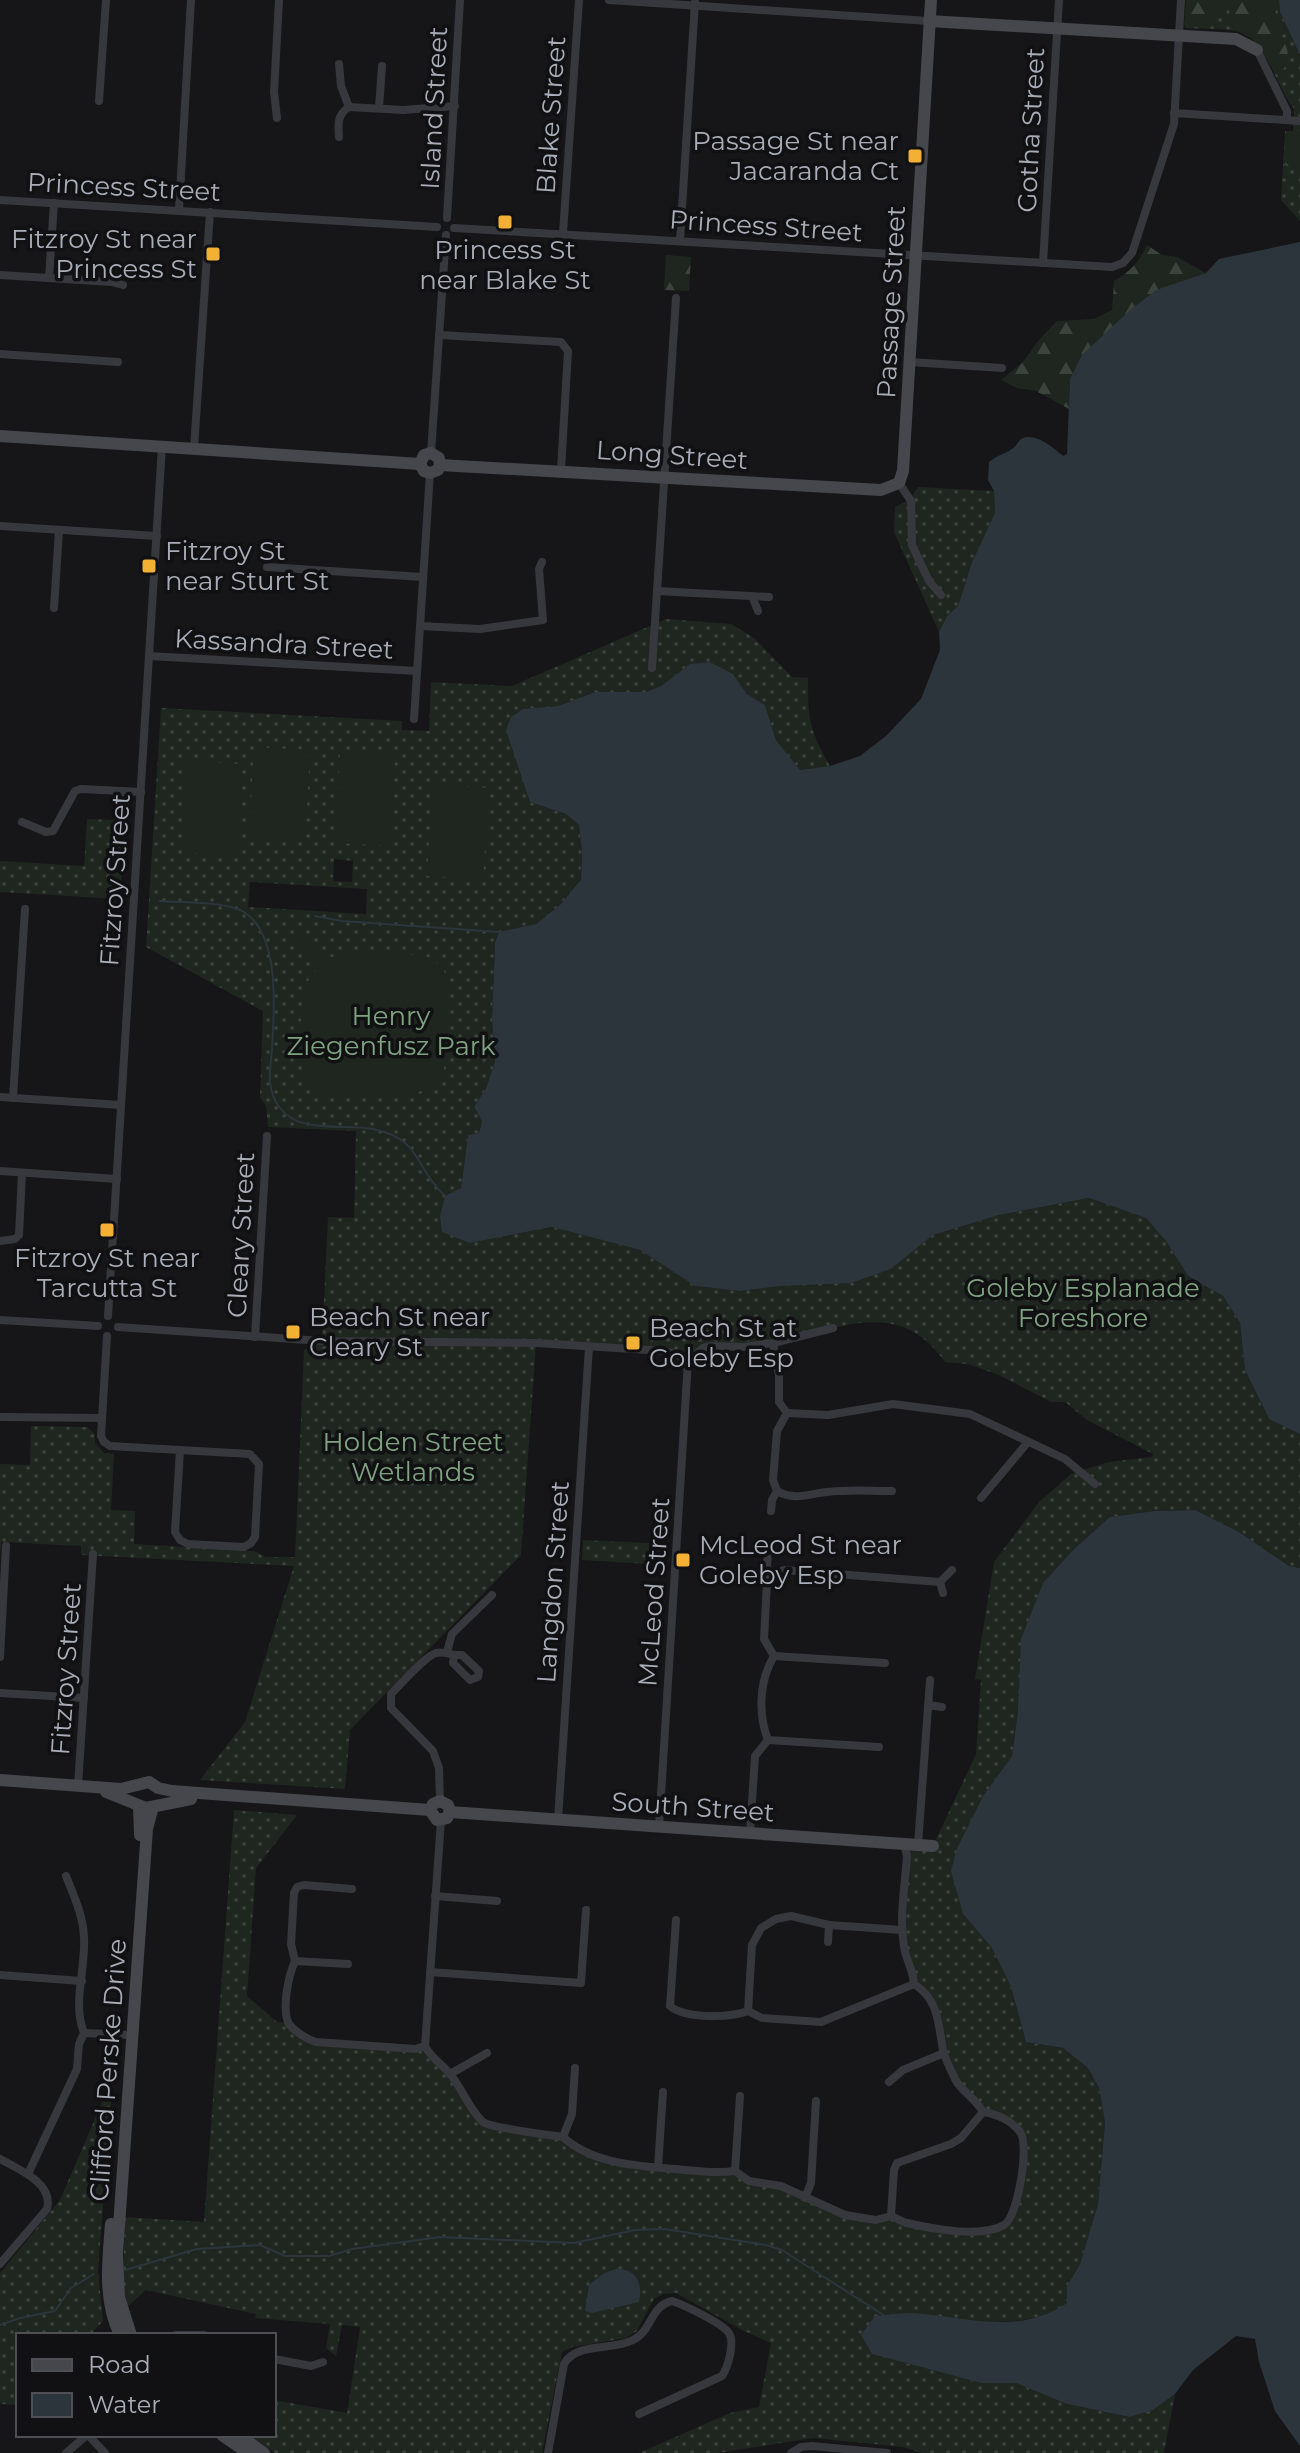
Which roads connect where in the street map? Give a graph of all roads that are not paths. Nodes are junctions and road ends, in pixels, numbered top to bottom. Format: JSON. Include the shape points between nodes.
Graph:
{"nodes":[{"id":1,"x":106,"y":0,"type":"edge"},
{"id":2,"x":191,"y":0,"type":"edge"},
{"id":3,"x":279,"y":0,"type":"edge"},
{"id":4,"x":460,"y":0,"type":"edge"},
{"id":5,"x":579,"y":0,"type":"edge"},
{"id":6,"x":609,"y":0,"type":"edge"},
{"id":7,"x":931,"y":0,"type":"edge"},
{"id":8,"x":1059,"y":0,"type":"edge"},
{"id":9,"x":1181,"y":0,"type":"edge"},
{"id":10,"x":695,"y":3,"type":"edge"},
{"id":11,"x":929,"y":21,"type":"junction"},
{"id":12,"x":1057,"y":28,"type":"junction"},
{"id":13,"x":1179,"y":35,"type":"junction"},
{"id":14,"x":1257,"y":50,"type":"joint"},
{"id":15,"x":339,"y":64,"type":"dead end"},
{"id":16,"x":382,"y":66,"type":"dead end"},
{"id":17,"x":99,"y":101,"type":"dead end"},
{"id":18,"x":455,"y":106,"type":"junction"},
{"id":19,"x":349,"y":107,"type":"junction"},
{"id":20,"x":379,"y":108,"type":"junction"},
{"id":21,"x":1174,"y":113,"type":"junction"},
{"id":22,"x":277,"y":118,"type":"dead end"},
{"id":23,"x":1287,"y":119,"type":"junction"},
{"id":24,"x":1300,"y":121,"type":"edge"},
{"id":25,"x":339,"y":137,"type":"dead end"},
{"id":26,"x":0,"y":200,"type":"edge"},
{"id":27,"x":54,"y":203,"type":"junction"},
{"id":28,"x":179,"y":210,"type":"junction"},
{"id":29,"x":210,"y":212,"type":"junction"},
{"id":30,"x":447,"y":218,"type":"junction"},
{"id":31,"x":437,"y":227,"type":"junction"},
{"id":32,"x":454,"y":228,"type":"junction"},
{"id":33,"x":563,"y":233,"type":"junction"},
{"id":34,"x":446,"y":235,"type":"junction"},
{"id":35,"x":680,"y":240,"type":"junction"},
{"id":36,"x":916,"y":255,"type":"junction"},
{"id":37,"x":1043,"y":263,"type":"junction"},
{"id":38,"x":0,"y":275,"type":"edge"},
{"id":39,"x":49,"y":278,"type":"junction"},
{"id":40,"x":123,"y":285,"type":"dead end"},
{"id":41,"x":676,"y":298,"type":"dead end"},
{"id":42,"x":439,"y":335,"type":"junction"},
{"id":43,"x":0,"y":354,"type":"edge"},
{"id":44,"x":118,"y":362,"type":"dead end"},
{"id":45,"x":910,"y":362,"type":"junction"},
{"id":46,"x":1002,"y":368,"type":"dead end"},
{"id":47,"x":0,"y":436,"type":"edge"},
{"id":48,"x":162,"y":446,"type":"junction"},
{"id":49,"x":194,"y":448,"type":"junction"},
{"id":50,"x":431,"y":453,"type":"joint"},
{"id":51,"x":430,"y":467,"type":"junction"},
{"id":52,"x":561,"y":470,"type":"junction"},
{"id":53,"x":665,"y":476,"type":"junction"},
{"id":54,"x":899,"y":483,"type":"junction"},
{"id":55,"x":0,"y":526,"type":"edge"},
{"id":56,"x":59,"y":530,"type":"junction"},
{"id":57,"x":157,"y":536,"type":"junction"},
{"id":58,"x":542,"y":562,"type":"dead end"},
{"id":59,"x":267,"y":567,"type":"dead end"},
{"id":60,"x":423,"y":577,"type":"junction"},
{"id":61,"x":657,"y":591,"type":"junction"},
{"id":62,"x":941,"y":595,"type":"dead end"},
{"id":63,"x":752,"y":596,"type":"junction"},
{"id":64,"x":769,"y":597,"type":"dead end"},
{"id":65,"x":54,"y":608,"type":"dead end"},
{"id":66,"x":758,"y":611,"type":"dead end"},
{"id":67,"x":420,"y":626,"type":"junction"},
{"id":68,"x":149,"y":656,"type":"junction"},
{"id":69,"x":652,"y":668,"type":"dead end"},
{"id":70,"x":417,"y":671,"type":"junction"},
{"id":71,"x":414,"y":719,"type":"dead end"},
{"id":72,"x":141,"y":792,"type":"junction"},
{"id":73,"x":22,"y":822,"type":"dead end"},
{"id":74,"x":25,"y":909,"type":"dead end"},
{"id":75,"x":0,"y":1097,"type":"edge"},
{"id":76,"x":13,"y":1098,"type":"junction"},
{"id":77,"x":121,"y":1105,"type":"junction"},
{"id":78,"x":267,"y":1136,"type":"dead end"},
{"id":79,"x":0,"y":1171,"type":"edge"},
{"id":80,"x":22,"y":1173,"type":"junction"},
{"id":81,"x":117,"y":1179,"type":"junction"},
{"id":82,"x":0,"y":1241,"type":"edge"},
{"id":83,"x":108,"y":1316,"type":"junction"},
{"id":84,"x":0,"y":1320,"type":"edge"},
{"id":85,"x":98,"y":1326,"type":"junction"},
{"id":86,"x":118,"y":1327,"type":"junction"},
{"id":87,"x":833,"y":1328,"type":"dead end"},
{"id":88,"x":107,"y":1336,"type":"junction"},
{"id":89,"x":255,"y":1337,"type":"junction"},
{"id":90,"x":773,"y":1343,"type":"junction"},
{"id":91,"x":589,"y":1347,"type":"junction"},
{"id":92,"x":688,"y":1361,"type":"junction"},
{"id":93,"x":787,"y":1413,"type":"junction"},
{"id":94,"x":0,"y":1417,"type":"edge"},
{"id":95,"x":102,"y":1418,"type":"junction"},
{"id":96,"x":1028,"y":1442,"type":"junction"},
{"id":97,"x":180,"y":1450,"type":"junction"},
{"id":98,"x":1095,"y":1484,"type":"dead end"},
{"id":99,"x":777,"y":1491,"type":"junction"},
{"id":100,"x":892,"y":1491,"type":"dead end"},
{"id":101,"x":981,"y":1498,"type":"dead end"},
{"id":102,"x":771,"y":1511,"type":"dead end"},
{"id":103,"x":768,"y":1545,"type":"dead end"},
{"id":104,"x":6,"y":1546,"type":"dead end"},
{"id":105,"x":93,"y":1554,"type":"dead end"},
{"id":106,"x":952,"y":1570,"type":"dead end"},
{"id":107,"x":773,"y":1573,"type":"junction"},
{"id":108,"x":940,"y":1582,"type":"junction"},
{"id":109,"x":943,"y":1593,"type":"dead end"},
{"id":110,"x":492,"y":1595,"type":"dead end"},
{"id":111,"x":1,"y":1615,"type":"edge"},
{"id":112,"x":774,"y":1656,"type":"junction"},
{"id":113,"x":0,"y":1657,"type":"edge"},
{"id":114,"x":885,"y":1663,"type":"dead end"},
{"id":115,"x":930,"y":1680,"type":"dead end"},
{"id":116,"x":0,"y":1693,"type":"edge"},
{"id":117,"x":84,"y":1698,"type":"junction"},
{"id":118,"x":928,"y":1705,"type":"junction"},
{"id":119,"x":942,"y":1707,"type":"dead end"},
{"id":120,"x":768,"y":1740,"type":"junction"},
{"id":121,"x":879,"y":1747,"type":"dead end"},
{"id":122,"x":0,"y":1780,"type":"edge"},
{"id":123,"x":138,"y":1785,"type":"junction"},
{"id":124,"x":78,"y":1786,"type":"junction"},
{"id":125,"x":98,"y":1788,"type":"junction"},
{"id":126,"x":158,"y":1788,"type":"junction"},
{"id":127,"x":214,"y":1795,"type":"junction"},
{"id":128,"x":146,"y":1806,"type":"junction"},
{"id":129,"x":435,"y":1806,"type":"junction"},
{"id":130,"x":445,"y":1816,"type":"junction"},
{"id":131,"x":558,"y":1820,"type":"junction"},
{"id":132,"x":659,"y":1827,"type":"junction"},
{"id":133,"x":750,"y":1833,"type":"junction"},
{"id":134,"x":911,"y":1844,"type":"junction"},
{"id":135,"x":933,"y":1846,"type":"dead end"},
{"id":136,"x":66,"y":1876,"type":"dead end"},
{"id":137,"x":352,"y":1889,"type":"dead end"},
{"id":138,"x":435,"y":1896,"type":"junction"},
{"id":139,"x":497,"y":1901,"type":"dead end"},
{"id":140,"x":586,"y":1910,"type":"dead end"},
{"id":141,"x":676,"y":1920,"type":"dead end"},
{"id":142,"x":829,"y":1925,"type":"junction"},
{"id":143,"x":902,"y":1930,"type":"junction"},
{"id":144,"x":828,"y":1942,"type":"dead end"},
{"id":145,"x":295,"y":1961,"type":"junction"},
{"id":146,"x":348,"y":1964,"type":"dead end"},
{"id":147,"x":430,"y":1972,"type":"junction"},
{"id":148,"x":0,"y":1975,"type":"edge"},
{"id":149,"x":82,"y":1981,"type":"junction"},
{"id":150,"x":914,"y":1984,"type":"junction"},
{"id":151,"x":748,"y":2011,"type":"junction"},
{"id":152,"x":84,"y":2033,"type":"junction"},
{"id":153,"x":128,"y":2035,"type":"junction"},
{"id":154,"x":425,"y":2046,"type":"junction"},
{"id":155,"x":487,"y":2053,"type":"dead end"},
{"id":156,"x":944,"y":2053,"type":"junction"},
{"id":157,"x":575,"y":2068,"type":"dead end"},
{"id":158,"x":450,"y":2074,"type":"junction"},
{"id":159,"x":889,"y":2082,"type":"dead end"},
{"id":160,"x":663,"y":2092,"type":"dead end"},
{"id":161,"x":740,"y":2096,"type":"dead end"},
{"id":162,"x":816,"y":2101,"type":"dead end"},
{"id":163,"x":983,"y":2112,"type":"junction"},
{"id":164,"x":563,"y":2137,"type":"junction"},
{"id":165,"x":0,"y":2159,"type":"edge"},
{"id":166,"x":658,"y":2167,"type":"junction"},
{"id":167,"x":735,"y":2171,"type":"junction"},
{"id":168,"x":28,"y":2174,"type":"junction"},
{"id":169,"x":805,"y":2198,"type":"junction"},
{"id":170,"x":891,"y":2216,"type":"junction"},
{"id":171,"x":0,"y":2264,"type":"edge"},
{"id":172,"x":120,"y":2331,"type":"edge"},
{"id":173,"x":276,"y":2359,"type":"edge"},
{"id":174,"x":323,"y":2362,"type":"dead end"},
{"id":175,"x":639,"y":2414,"type":"dead end"},
{"id":176,"x":86,"y":2437,"type":"edge"},
{"id":177,"x":90,"y":2437,"type":"edge"},
{"id":178,"x":225,"y":2437,"type":"edge"},
{"id":179,"x":242,"y":2437,"type":"edge"},
{"id":180,"x":66,"y":2453,"type":"edge"},
{"id":181,"x":105,"y":2453,"type":"edge"},
{"id":182,"x":248,"y":2453,"type":"edge"},
{"id":183,"x":264,"y":2453,"type":"edge"},
{"id":184,"x":548,"y":2453,"type":"edge"},
{"id":185,"x":791,"y":2453,"type":"edge"},
{"id":186,"x":887,"y":2453,"type":"edge"}],
"edges":[{"from":1,"to":17,"type":"street"},
{"from":2,"to":28,"type":"street"},
{"from":3,"to":22,"type":"street"},
{"from":4,"to":18,"type":"street","name":"Island Street"},
{"from":5,"to":33,"type":"street","name":"Blake Street"},
{"from":6,"to":10,"type":"street"},
{"from":7,"to":11,"type":"street","name":"Passage Street"},
{"from":8,"to":12,"type":"street","name":"Gotha Street"},
{"from":9,"to":13,"type":"street"},
{"from":10,"to":11,"type":"street"},
{"from":10,"to":35,"type":"street"},
{"from":11,"to":12,"type":"street"},
{"from":11,"to":36,"type":"street","name":"Passage Street"},
{"from":12,"to":13,"type":"street"},
{"from":12,"to":37,"type":"street","name":"Gotha Street"},
{"from":13,"to":14,"type":"street","via":[[1236,39]]},
{"from":13,"to":21,"type":"street"},
{"from":14,"to":23,"type":"street"},
{"from":15,"to":19,"type":"street"},
{"from":16,"to":20,"type":"street"},
{"from":18,"to":20,"type":"street"},
{"from":18,"to":30,"type":"street","name":"Island Street"},
{"from":19,"to":20,"type":"street"},
{"from":19,"to":25,"type":"street","via":[[338,119]]},
{"from":21,"to":23,"type":"street"},
{"from":21,"to":37,"type":"street","name":"Princess Street","via":[[1132,253],[1112,267]]},
{"from":23,"to":24,"type":"street"},
{"from":26,"to":27,"type":"street","name":"Princess Street"},
{"from":27,"to":28,"type":"street","name":"Princess Street"},
{"from":27,"to":39,"type":"street"},
{"from":28,"to":29,"type":"street","name":"Princess Street"},
{"from":29,"to":31,"type":"street","name":"Princess Street"},
{"from":29,"to":49,"type":"street"},
{"from":30,"to":31,"type":"street"},
{"from":30,"to":32,"type":"street"},
{"from":31,"to":34,"type":"street"},
{"from":32,"to":33,"type":"street","name":"Princess Street"},
{"from":32,"to":34,"type":"street"},
{"from":33,"to":35,"type":"street","name":"Princess Street"},
{"from":34,"to":42,"type":"street"},
{"from":35,"to":36,"type":"street","name":"Princess Street"},
{"from":36,"to":37,"type":"street","name":"Princess Street"},
{"from":36,"to":45,"type":"street","name":"Passage Street"},
{"from":38,"to":39,"type":"street"},
{"from":39,"to":40,"type":"street"},
{"from":41,"to":53,"type":"street"},
{"from":42,"to":50,"type":"street"},
{"from":42,"to":52,"type":"street","via":[[561,342],[568,351]]},
{"from":43,"to":44,"type":"street"},
{"from":45,"to":46,"type":"street"},
{"from":45,"to":54,"type":"street","name":"Passage Street"},
{"from":47,"to":48,"type":"street","name":"Long Street"},
{"from":48,"to":49,"type":"street","name":"Long Street"},
{"from":48,"to":57,"type":"street","name":"Fitzroy Street"},
{"from":49,"to":51,"type":"street","name":"Long Street"},
{"from":50,"to":51,"type":"street","via":[[439,458]]},
{"from":51,"to":52,"type":"street","name":"Long Street"},
{"from":51,"to":60,"type":"street"},
{"from":52,"to":53,"type":"street","name":"Long Street"},
{"from":53,"to":54,"type":"street","name":"Long Street","via":[[881,490]]},
{"from":53,"to":61,"type":"street"},
{"from":54,"to":62,"type":"street","name":"Passage Street","via":[[911,501],[912,545]]},
{"from":55,"to":56,"type":"street"},
{"from":56,"to":57,"type":"street"},
{"from":56,"to":65,"type":"street"},
{"from":57,"to":68,"type":"street","name":"Fitzroy Street"},
{"from":58,"to":67,"type":"street","via":[[543,620],[492,629]]},
{"from":59,"to":60,"type":"street"},
{"from":60,"to":67,"type":"street"},
{"from":61,"to":63,"type":"street"},
{"from":61,"to":69,"type":"street"},
{"from":63,"to":64,"type":"street"},
{"from":63,"to":66,"type":"street"},
{"from":67,"to":70,"type":"street"},
{"from":68,"to":70,"type":"street","name":"Kassandra Street"},
{"from":68,"to":72,"type":"street","name":"Fitzroy Street"},
{"from":70,"to":71,"type":"street"},
{"from":72,"to":73,"type":"street","via":[[81,789],[71,795],[53,831]]},
{"from":72,"to":77,"type":"street","name":"Fitzroy Street"},
{"from":74,"to":76,"type":"street"},
{"from":75,"to":76,"type":"street"},
{"from":76,"to":77,"type":"street"},
{"from":77,"to":81,"type":"street","name":"Fitzroy Street"},
{"from":78,"to":89,"type":"street","name":"Cleary Street"},
{"from":79,"to":80,"type":"street"},
{"from":80,"to":81,"type":"street"},
{"from":80,"to":82,"type":"street","via":[[19,1235]]},
{"from":81,"to":83,"type":"street","name":"Fitzroy Street"},
{"from":83,"to":85,"type":"street"},
{"from":83,"to":86,"type":"street"},
{"from":84,"to":85,"type":"street"},
{"from":85,"to":88,"type":"street"},
{"from":86,"to":88,"type":"street"},
{"from":86,"to":89,"type":"street"},
{"from":87,"to":90,"type":"street"},
{"from":88,"to":95,"type":"street"},
{"from":89,"to":91,"type":"street"},
{"from":90,"to":92,"type":"street","via":[[712,1346]]},
{"from":90,"to":93,"type":"street","via":[[779,1402]]},
{"from":91,"to":92,"type":"street","via":[[665,1351]]},
{"from":91,"to":131,"type":"street","name":"Langdon Street"},
{"from":92,"to":132,"type":"street","name":"McLeod Street"},
{"from":93,"to":96,"type":"street","via":[[828,1415],[893,1404],[958,1411]]},
{"from":93,"to":99,"type":"street","via":[[777,1431]]},
{"from":94,"to":95,"type":"street"},
{"from":95,"to":97,"type":"street","via":[[101,1436],[110,1446]]},
{"from":96,"to":98,"type":"street","via":[[1073,1464]]},
{"from":96,"to":101,"type":"street"},
{"from":97,"to":97,"type":"street","via":[[255,1458],[259,1464],[251,1543],[244,1547],[180,1540],[175,1532]]},
{"from":99,"to":100,"type":"street","via":[[807,1497]]},
{"from":99,"to":102,"type":"street"},
{"from":103,"to":107,"type":"street","via":[[767,1569]]},
{"from":104,"to":111,"type":"street"},
{"from":105,"to":117,"type":"street","name":"Fitzroy Street"},
{"from":106,"to":108,"type":"street"},
{"from":107,"to":108,"type":"street"},
{"from":107,"to":112,"type":"street","via":[[767,1582],[764,1639]]},
{"from":108,"to":109,"type":"street"},
{"from":110,"to":129,"type":"street","via":[[452,1634],[450,1654],[432,1654],[391,1694],[391,1708],[438,1759]]},
{"from":111,"to":113,"type":"street"},
{"from":112,"to":114,"type":"street"},
{"from":112,"to":120,"type":"street","via":[[763,1685],[761,1722]]},
{"from":115,"to":118,"type":"street"},
{"from":116,"to":117,"type":"street"},
{"from":117,"to":124,"type":"street","name":"Fitzroy Street"},
{"from":118,"to":119,"type":"street"},
{"from":118,"to":134,"type":"street"},
{"from":120,"to":121,"type":"street"},
{"from":120,"to":133,"type":"street","via":[[755,1756]]},
{"from":122,"to":124,"type":"street"},
{"from":123,"to":125,"type":"street"},
{"from":123,"to":126,"type":"street","via":[[149,1782]]},
{"from":123,"to":128,"type":"street","via":[[133,1797]]},
{"from":124,"to":125,"type":"street"},
{"from":125,"to":128,"type":"street"},
{"from":126,"to":127,"type":"street"},
{"from":126,"to":128,"type":"street","via":[[160,1799]]},
{"from":127,"to":128,"type":"street"},
{"from":127,"to":129,"type":"street"},
{"from":128,"to":153,"type":"street","name":"Clifford Perske Drive"},
{"from":129,"to":130,"type":"street","via":[[448,1805]]},
{"from":130,"to":131,"type":"street","name":"South Street"},
{"from":130,"to":138,"type":"street"},
{"from":131,"to":132,"type":"street","name":"South Street"},
{"from":132,"to":133,"type":"street","name":"South Street"},
{"from":133,"to":134,"type":"street","name":"South Street"},
{"from":134,"to":135,"type":"street","name":"South Street"},
{"from":134,"to":143,"type":"street"},
{"from":136,"to":149,"type":"street","via":[[85,1939]]},
{"from":137,"to":145,"type":"street","via":[[297,1887],[291,1944]]},
{"from":138,"to":139,"type":"street"},
{"from":138,"to":147,"type":"street"},
{"from":140,"to":147,"type":"street","via":[[581,1983]]},
{"from":141,"to":151,"type":"street","via":[[670,2006],[677,2013],[720,2016]]},
{"from":142,"to":143,"type":"street"},
{"from":142,"to":144,"type":"street"},
{"from":142,"to":151,"type":"street","via":[[791,1916],[758,1925]]},
{"from":143,"to":150,"type":"street"},
{"from":145,"to":146,"type":"street"},
{"from":145,"to":154,"type":"street","via":[[286,2012],[289,2023],[307,2038]]},
{"from":147,"to":154,"type":"street"},
{"from":148,"to":149,"type":"street"},
{"from":149,"to":152,"type":"street","via":[[79,2020]]},
{"from":150,"to":151,"type":"street","via":[[821,2022],[762,2018]]},
{"from":150,"to":156,"type":"street","via":[[937,2011]]},
{"from":152,"to":153,"type":"street"},
{"from":152,"to":168,"type":"street","via":[[77,2069]]},
{"from":153,"to":172,"type":"street","name":"Clifford Perske Drive","via":[[107,2272]]},
{"from":154,"to":158,"type":"street"},
{"from":155,"to":158,"type":"street"},
{"from":156,"to":159,"type":"street","via":[[903,2070]]},
{"from":156,"to":163,"type":"street","via":[[957,2082]]},
{"from":157,"to":164,"type":"street","via":[[572,2114]]},
{"from":158,"to":164,"type":"street","via":[[484,2122]]},
{"from":160,"to":166,"type":"street"},
{"from":161,"to":167,"type":"street"},
{"from":162,"to":169,"type":"street","via":[[811,2183]]},
{"from":163,"to":170,"type":"street","via":[[951,2144],[897,2163]]},
{"from":163,"to":170,"type":"street","via":[[999,2115],[1020,2131],[1026,2148],[1009,2221],[973,2232],[904,2223]]},
{"from":164,"to":166,"type":"street","via":[[618,2163]]},
{"from":165,"to":168,"type":"street"},
{"from":166,"to":167,"type":"street","via":[[720,2175]]},
{"from":167,"to":169,"type":"street","via":[[749,2181],[781,2186]]},
{"from":168,"to":171,"type":"street","via":[[46,2191],[47,2209]]},
{"from":169,"to":170,"type":"street","via":[[845,2215],[876,2220]]},
{"from":173,"to":174,"type":"street","via":[[311,2366]]},
{"from":175,"to":184,"type":"street","via":[[722,2376],[731,2343],[725,2328],[672,2301],[657,2308],[633,2340],[569,2355]]},
{"from":176,"to":180,"type":"street"},
{"from":177,"to":181,"type":"street"},
{"from":178,"to":182,"type":"street"},
{"from":179,"to":183,"type":"street"},
{"from":185,"to":186,"type":"street","via":[[812,2446]]}]}
